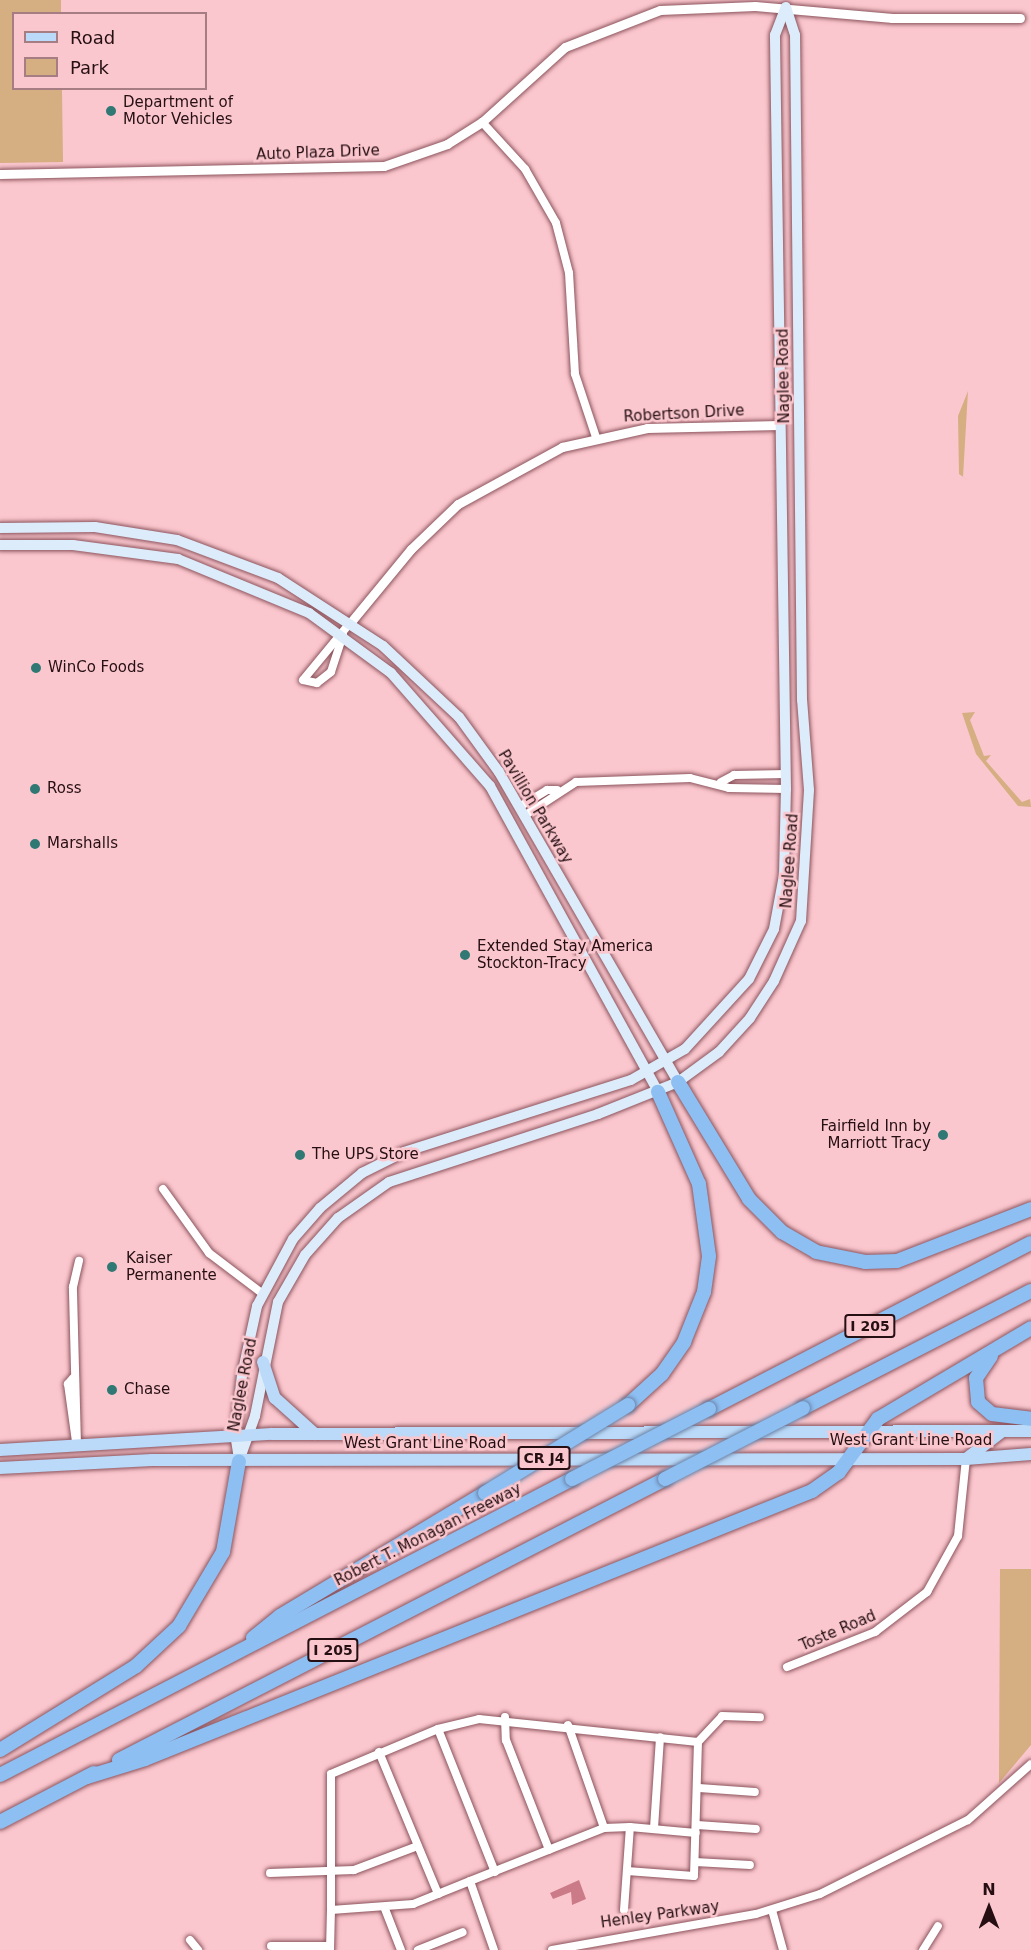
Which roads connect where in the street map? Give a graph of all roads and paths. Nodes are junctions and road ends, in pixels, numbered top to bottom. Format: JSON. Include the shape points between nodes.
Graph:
{"nodes":[{"id":1,"x":786,"y":3,"type":"edge"},
{"id":2,"x":1020,"y":18,"type":"dead end"},
{"id":3,"x":482,"y":122,"type":"junction"},
{"id":4,"x":0,"y":174,"type":"edge"},
{"id":5,"x":778,"y":425,"type":"junction"},
{"id":6,"x":596,"y":437,"type":"junction"},
{"id":7,"x":0,"y":528,"type":"edge"},
{"id":8,"x":0,"y":545,"type":"edge"},
{"id":9,"x":350,"y":623,"type":"junction"},
{"id":10,"x":344,"y":635,"type":"junction"},
{"id":11,"x":786,"y":774,"type":"junction"},
{"id":12,"x":721,"y":782,"type":"junction"},
{"id":13,"x":786,"y":789,"type":"junction"},
{"id":14,"x":522,"y":811,"type":"junction"},
{"id":15,"x":666,"y":1061,"type":"junction"},
{"id":16,"x":647,"y":1071,"type":"junction"},
{"id":17,"x":678,"y":1082,"type":"junction"},
{"id":18,"x":658,"y":1092,"type":"junction"},
{"id":19,"x":163,"y":1189,"type":"dead end"},
{"id":20,"x":1031,"y":1209,"type":"edge"},
{"id":21,"x":1031,"y":1243,"type":"edge"},
{"id":22,"x":79,"y":1261,"type":"dead end"},
{"id":23,"x":1031,"y":1291,"type":"edge"},
{"id":24,"x":263,"y":1294,"type":"junction"},
{"id":25,"x":1031,"y":1328,"type":"edge"},
{"id":26,"x":998,"y":1348,"type":"junction"},
{"id":27,"x":263,"y":1362,"type":"junction"},
{"id":28,"x":1031,"y":1419,"type":"edge"},
{"id":29,"x":1002,"y":1431,"type":"junction"},
{"id":30,"x":1031,"y":1431,"type":"edge"},
{"id":31,"x":863,"y":1432,"type":"junction"},
{"id":32,"x":315,"y":1434,"type":"junction"},
{"id":33,"x":235,"y":1435,"type":"junction"},
{"id":34,"x":250,"y":1435,"type":"junction"},
{"id":35,"x":77,"y":1445,"type":"junction"},
{"id":36,"x":0,"y":1450,"type":"edge"},
{"id":37,"x":1031,"y":1454,"type":"edge"},
{"id":38,"x":848,"y":1458,"type":"junction"},
{"id":39,"x":966,"y":1459,"type":"junction"},
{"id":40,"x":239,"y":1461,"type":"junction"},
{"id":41,"x":0,"y":1468,"type":"edge"},
{"id":42,"x":233,"y":1655,"type":"junction"},
{"id":43,"x":787,"y":1667,"type":"dead end"},
{"id":44,"x":505,"y":1717,"type":"junction"},
{"id":45,"x":760,"y":1717,"type":"dead end"},
{"id":46,"x":568,"y":1725,"type":"junction"},
{"id":47,"x":438,"y":1729,"type":"junction"},
{"id":48,"x":660,"y":1737,"type":"junction"},
{"id":49,"x":698,"y":1742,"type":"junction"},
{"id":50,"x":0,"y":1750,"type":"edge"},
{"id":51,"x":380,"y":1752,"type":"junction"},
{"id":52,"x":1031,"y":1764,"type":"edge"},
{"id":53,"x":0,"y":1775,"type":"edge"},
{"id":54,"x":87,"y":1777,"type":"junction"},
{"id":55,"x":699,"y":1788,"type":"junction"},
{"id":56,"x":755,"y":1792,"type":"dead end"},
{"id":57,"x":0,"y":1822,"type":"edge"},
{"id":58,"x":630,"y":1827,"type":"junction"},
{"id":59,"x":604,"y":1828,"type":"junction"},
{"id":60,"x":654,"y":1828,"type":"junction"},
{"id":61,"x":697,"y":1829,"type":"junction"},
{"id":62,"x":756,"y":1829,"type":"dead end"},
{"id":63,"x":418,"y":1846,"type":"junction"},
{"id":64,"x":549,"y":1850,"type":"junction"},
{"id":65,"x":695,"y":1862,"type":"junction"},
{"id":66,"x":750,"y":1865,"type":"dead end"},
{"id":67,"x":627,"y":1871,"type":"junction"},
{"id":68,"x":330,"y":1872,"type":"junction"},
{"id":69,"x":495,"y":1872,"type":"junction"},
{"id":70,"x":270,"y":1873,"type":"dead end"},
{"id":71,"x":470,"y":1881,"type":"junction"},
{"id":72,"x":438,"y":1894,"type":"junction"},
{"id":73,"x":331,"y":1910,"type":"junction"},
{"id":74,"x":385,"y":1910,"type":"junction"},
{"id":75,"x":624,"y":1910,"type":"dead end"},
{"id":76,"x":772,"y":1910,"type":"junction"},
{"id":77,"x":938,"y":1926,"type":"dead end"},
{"id":78,"x":463,"y":1932,"type":"dead end"},
{"id":79,"x":190,"y":1940,"type":"dead end"},
{"id":80,"x":271,"y":1946,"type":"dead end"},
{"id":81,"x":330,"y":1948,"type":"edge"},
{"id":82,"x":198,"y":1950,"type":"edge"},
{"id":83,"x":401,"y":1950,"type":"edge"},
{"id":84,"x":418,"y":1950,"type":"edge"},
{"id":85,"x":494,"y":1950,"type":"edge"},
{"id":86,"x":552,"y":1950,"type":"edge"},
{"id":87,"x":783,"y":1950,"type":"edge"},
{"id":88,"x":923,"y":1950,"type":"edge"}],
"edges":[{"from":1,"to":2,"type":"street","name":"Auto Plaza Drive","via":[[892,18]]},
{"from":1,"to":3,"type":"street","name":"Auto Plaza Drive","via":[[660,10],[621,21],[550,57]]},
{"from":1,"to":5,"type":"main road","name":"Naglee Road","via":[[775,35]]},
{"from":1,"to":17,"type":"main road","name":"Naglee Road","via":[[795,35],[802,700],[809,790],[806,893],[787,956],[756,1009],[719,1052]]},
{"from":3,"to":4,"type":"street","name":"Auto Plaza Drive","via":[[417,157],[370,168]]},
{"from":3,"to":6,"type":"street","via":[[525,170],[556,223],[569,273],[575,374]]},
{"from":5,"to":6,"type":"street","name":"Robertson Drive","via":[[647,428]]},
{"from":5,"to":11,"type":"main road","name":"Naglee Road"},
{"from":6,"to":9,"type":"street","name":"Robertson Drive","via":[[522,467],[458,504],[411,549]]},
{"from":7,"to":9,"type":"main road","name":"Pavillion Parkway","via":[[95,527],[177,540],[278,578]]},
{"from":8,"to":10,"type":"main road","name":"Pavillion Parkway","via":[[73,545],[178,559],[270,593]]},
{"from":9,"to":10,"type":"street","name":"Robertson Drive"},
{"from":9,"to":14,"type":"main road","name":"Pavillion Parkway","via":[[424,681],[459,717]]},
{"from":10,"to":10,"type":"street","name":"Robertson Drive","via":[[320,664],[303,680],[317,683],[331,672]]},
{"from":10,"to":16,"type":"main road","name":"Pavillion Parkway","via":[[391,673],[481,772]]},
{"from":11,"to":12,"type":"street","via":[[734,775]]},
{"from":11,"to":13,"type":"main road","name":"Naglee Road"},
{"from":12,"to":13,"type":"street","via":[[729,788]]},
{"from":12,"to":14,"type":"street","via":[[690,777],[576,782],[557,790],[553,800]]},
{"from":13,"to":15,"type":"main road","name":"Naglee Road","via":[[781,901],[760,960],[709,1029]]},
{"from":14,"to":15,"type":"main road","name":"Pavillion Parkway"},
{"from":15,"to":16,"type":"main road","name":"Naglee Road"},
{"from":15,"to":17,"type":"main road","name":"Pavillion Parkway"},
{"from":16,"to":18,"type":"main road","name":"Pavillion Parkway"},
{"from":16,"to":24,"type":"main road","name":"Naglee Road","via":[[404,1152],[362,1173],[293,1239]]},
{"from":17,"to":18,"type":"main road","name":"Naglee Road"},
{"from":17,"to":20,"type":"highway","via":[[749,1199],[782,1232],[816,1252],[864,1262],[897,1261]]},
{"from":18,"to":27,"type":"main road","name":"Naglee Road","via":[[428,1166],[372,1192],[338,1218],[305,1255],[278,1302]]},
{"from":18,"to":42,"type":"highway","bridge":true,"via":[[699,1184],[709,1256],[704,1292],[684,1342],[657,1379],[628,1405],[280,1616]]},
{"from":19,"to":24,"type":"street","via":[[209,1253]]},
{"from":21,"to":42,"type":"highway","name":"Robert T. Monagan Freeway","number":"I 205","bridge":true},
{"from":22,"to":35,"type":"street","via":[[73,1287],[73,1378],[68,1394]]},
{"from":23,"to":54,"type":"highway","number":"I 205","bridge":true},
{"from":24,"to":33,"type":"main road","name":"Naglee Road","via":[[249,1333]]},
{"from":25,"to":26,"type":"highway"},
{"from":26,"to":28,"type":"highway","via":[[976,1378],[978,1402],[992,1414]]},
{"from":26,"to":31,"type":"highway"},
{"from":27,"to":32,"type":"main road","via":[[275,1398]]},
{"from":27,"to":34,"type":"main road","name":"Naglee Road"},
{"from":29,"to":30,"type":"main road","name":"West Grant Line Road","number":"CR J4"},
{"from":29,"to":31,"type":"main road","name":"West Grant Line Road","number":"CR J4"},
{"from":29,"to":39,"type":"main road"},
{"from":31,"to":32,"type":"main road","name":"West Grant Line Road","number":"CR J4"},
{"from":31,"to":38,"type":"highway"},
{"from":32,"to":34,"type":"main road","name":"West Grant Line Road","number":"CR J4"},
{"from":33,"to":34,"type":"main road","name":"West Grant Line Road","number":"CR J4"},
{"from":33,"to":35,"type":"main road","name":"West Grant Line Road","number":"CR J4"},
{"from":33,"to":40,"type":"main road","name":"Naglee Road"},
{"from":34,"to":40,"type":"main road","name":"Naglee Road"},
{"from":35,"to":36,"type":"main road","name":"West Grant Line Road","number":"CR J4"},
{"from":37,"to":39,"type":"main road","name":"West Grant Line Road","number":"CR J4"},
{"from":38,"to":39,"type":"main road","name":"West Grant Line Road","number":"CR J4"},
{"from":38,"to":40,"type":"main road","name":"West Grant Line Road","number":"CR J4"},
{"from":38,"to":54,"type":"highway","via":[[839,1472],[812,1491],[145,1759]]},
{"from":39,"to":43,"type":"street","name":"Toste Road","via":[[958,1536],[927,1592],[875,1632]]},
{"from":40,"to":41,"type":"main road","name":"West Grant Line Road","number":"CR J4"},
{"from":40,"to":50,"type":"highway","via":[[223,1552],[179,1626],[136,1666]]},
{"from":42,"to":53,"type":"highway","name":"Robert T. Monagan Freeway","number":"I 205"},
{"from":44,"to":46,"type":"street"},
{"from":44,"to":47,"type":"street"},
{"from":44,"to":64,"type":"street","via":[[506,1740]]},
{"from":45,"to":49,"type":"street","via":[[722,1716]]},
{"from":46,"to":48,"type":"street"},
{"from":46,"to":59,"type":"street"},
{"from":47,"to":51,"type":"street"},
{"from":47,"to":69,"type":"street"},
{"from":48,"to":49,"type":"street"},
{"from":48,"to":60,"type":"street"},
{"from":49,"to":55,"type":"street"},
{"from":51,"to":63,"type":"street"},
{"from":51,"to":68,"type":"street","via":[[331,1774]]},
{"from":52,"to":76,"type":"street","name":"Henley Parkway","via":[[968,1820],[913,1851]]},
{"from":54,"to":57,"type":"highway","number":"I 205"},
{"from":55,"to":56,"type":"street"},
{"from":55,"to":61,"type":"street"},
{"from":58,"to":59,"type":"street"},
{"from":58,"to":60,"type":"street"},
{"from":58,"to":67,"type":"street"},
{"from":59,"to":64,"type":"street"},
{"from":60,"to":61,"type":"street"},
{"from":61,"to":62,"type":"street"},
{"from":61,"to":65,"type":"street"},
{"from":63,"to":68,"type":"street","via":[[354,1870]]},
{"from":63,"to":72,"type":"street"},
{"from":64,"to":69,"type":"street"},
{"from":65,"to":66,"type":"street"},
{"from":65,"to":67,"type":"street","via":[[694,1876]]},
{"from":67,"to":75,"type":"street"},
{"from":68,"to":70,"type":"street"},
{"from":68,"to":73,"type":"street"},
{"from":69,"to":71,"type":"street"},
{"from":71,"to":72,"type":"street"},
{"from":71,"to":85,"type":"street"},
{"from":72,"to":74,"type":"street"},
{"from":73,"to":74,"type":"street"},
{"from":73,"to":81,"type":"street"},
{"from":74,"to":83,"type":"street"},
{"from":76,"to":86,"type":"street","name":"Henley Parkway"},
{"from":76,"to":87,"type":"street"},
{"from":77,"to":88,"type":"street"},
{"from":78,"to":84,"type":"street"},
{"from":79,"to":82,"type":"street"},
{"from":80,"to":81,"type":"street"}]}
